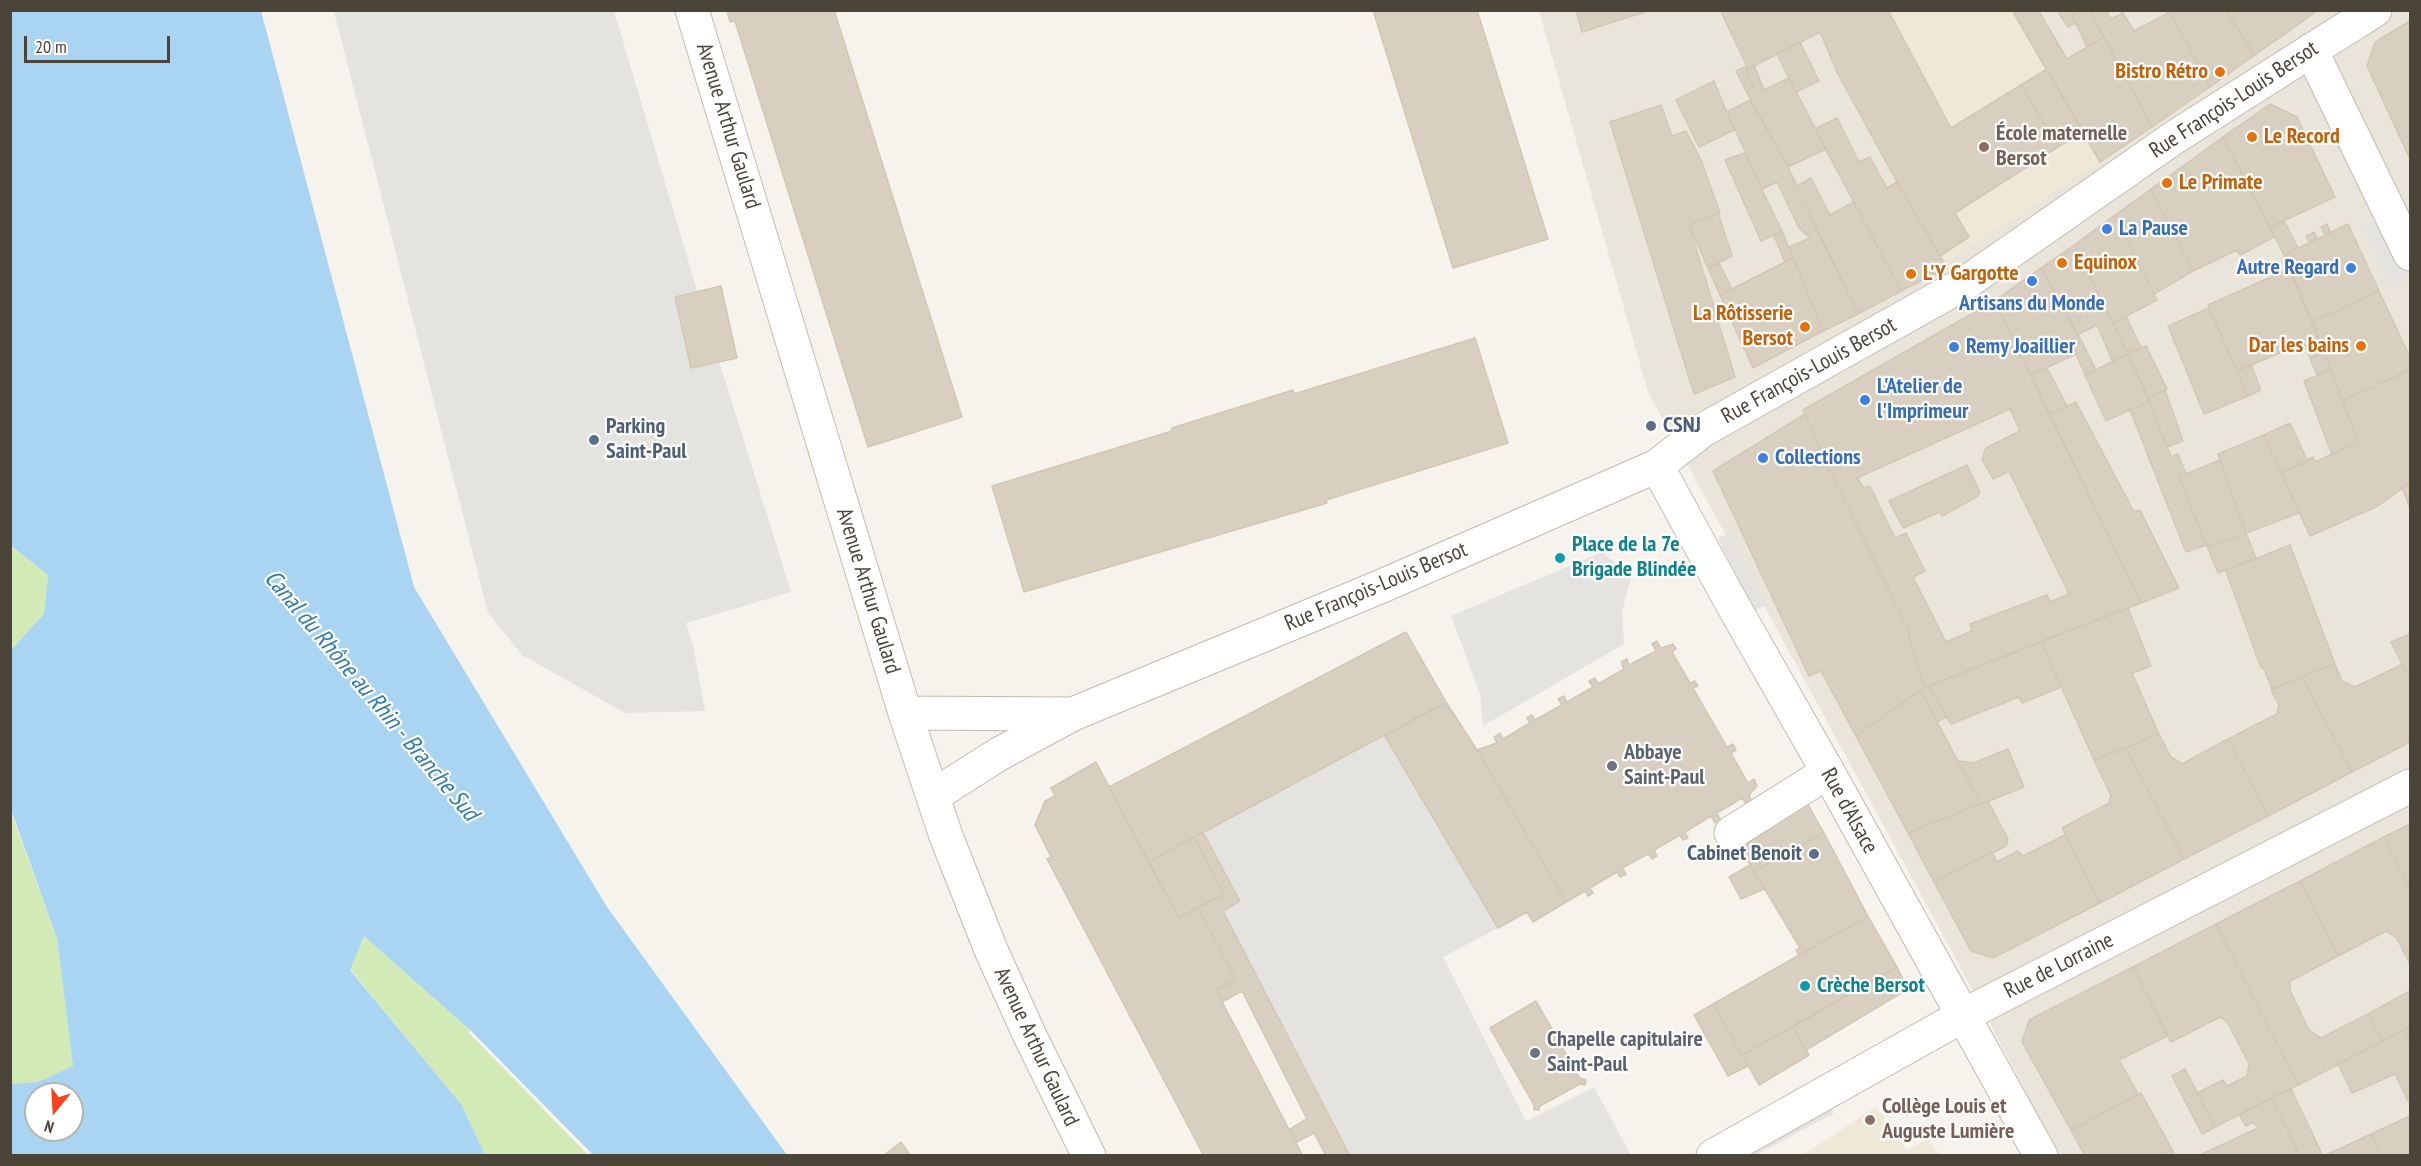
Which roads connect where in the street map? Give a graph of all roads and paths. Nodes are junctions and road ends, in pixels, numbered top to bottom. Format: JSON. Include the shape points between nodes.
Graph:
{"nodes":[{"id":1,"x":693,"y":10,"type":"edge"},
{"id":2,"x":2375,"y":10,"type":"edge"},
{"id":3,"x":2311,"y":50,"type":"junction"},
{"id":4,"x":2410,"y":254,"type":"edge"},
{"id":5,"x":1657,"y":466,"type":"junction"},
{"id":6,"x":905,"y":713,"type":"junction"},
{"id":7,"x":1072,"y":714,"type":"junction"},
{"id":8,"x":1828,"y":772,"type":"junction"},
{"id":9,"x":2410,"y":786,"type":"edge"},
{"id":10,"x":933,"y":796,"type":"junction"},
{"id":11,"x":1731,"y":833,"type":"dead end"},
{"id":12,"x":1964,"y":1016,"type":"junction"},
{"id":13,"x":1089,"y":1155,"type":"edge"},
{"id":14,"x":1713,"y":1155,"type":"edge"},
{"id":15,"x":2041,"y":1155,"type":"edge"}],
"edges":[{"from":1,"to":6,"type":"street","name":"Avenue Arthur Gaulard"},
{"from":2,"to":3,"type":"street","name":"Rue François-Louis Bersot"},
{"from":3,"to":4,"type":"street"},
{"from":3,"to":5,"type":"street","name":"Rue François-Louis Bersot","via":[[2175,137],[1967,282],[1703,430]]},
{"from":5,"to":7,"type":"street","name":"Rue François-Louis Bersot"},
{"from":5,"to":8,"type":"street","name":"Rue d'Alsace"},
{"from":6,"to":7,"type":"street","name":"Rue François-Louis Bersot"},
{"from":6,"to":10,"type":"street","name":"Avenue Arthur Gaulard"},
{"from":7,"to":10,"type":"street","name":"Rue François-Louis Bersot"},
{"from":8,"to":11,"type":"street"},
{"from":8,"to":12,"type":"street","name":"Rue d'Alsace"},
{"from":9,"to":12,"type":"street","name":"Rue de Lorraine"},
{"from":10,"to":13,"type":"street","name":"Avenue Arthur Gaulard","via":[[991,950]]},
{"from":12,"to":14,"type":"street","name":"Rue de Lorraine"},
{"from":12,"to":15,"type":"street","name":"Rue d'Alsace"}]}
